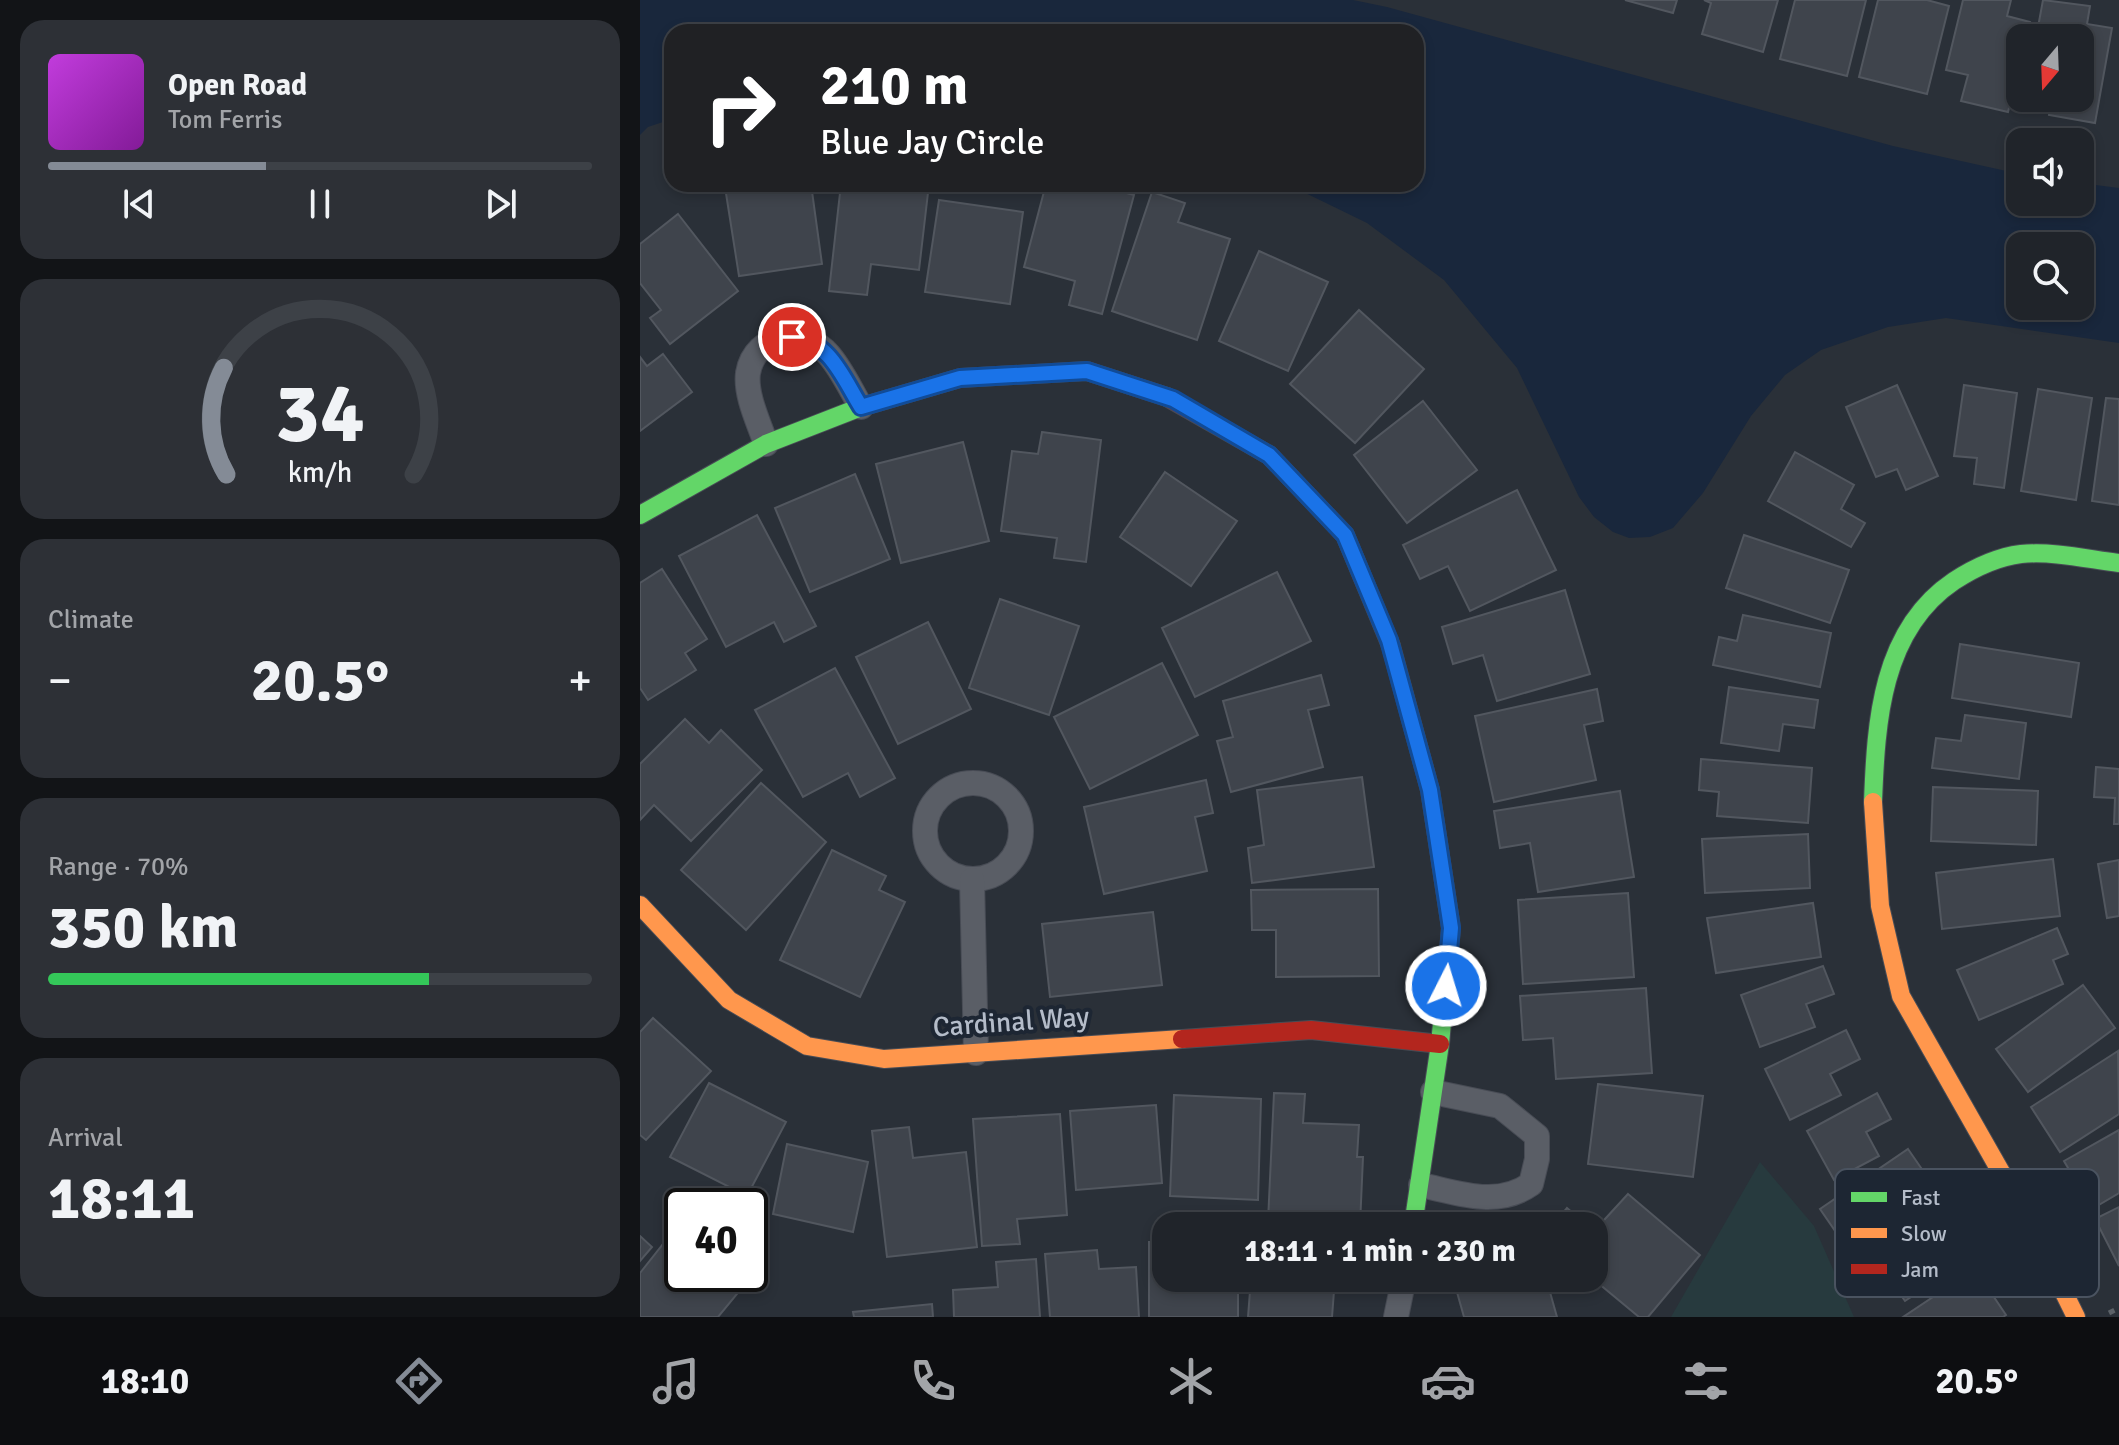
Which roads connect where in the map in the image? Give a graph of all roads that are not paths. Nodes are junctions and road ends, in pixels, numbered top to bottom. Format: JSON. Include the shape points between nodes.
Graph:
{"nodes":[{"id":1,"x":861,"y":407,"type":"junction"},
{"id":2,"x":766,"y":444,"type":"junction"},
{"id":3,"x":640,"y":515,"type":"edge"},
{"id":4,"x":2119,"y":563,"type":"edge"},
{"id":5,"x":972,"y":880,"type":"junction"},
{"id":6,"x":640,"y":905,"type":"edge"},
{"id":7,"x":1440,"y":1044,"type":"junction"},
{"id":8,"x":976,"y":1053,"type":"junction"},
{"id":9,"x":1433,"y":1092,"type":"junction"},
{"id":10,"x":1998,"y":1169,"type":"edge"},
{"id":11,"x":1421,"y":1185,"type":"junction"},
{"id":12,"x":1416,"y":1212,"type":"edge"},
{"id":13,"x":1401,"y":1292,"type":"edge"},
{"id":14,"x":2068,"y":1297,"type":"edge"},
{"id":15,"x":1396,"y":1317,"type":"edge"},
{"id":16,"x":2076,"y":1317,"type":"edge"}],
"edges":[{"from":1,"to":2,"type":"street"},
{"from":1,"to":2,"type":"street","via":[[819,346],[809,339],[774,339],[757,353],[748,373]]},
{"from":1,"to":7,"type":"street","via":[[960,378],[1087,371],[1173,399],[1269,455],[1345,535],[1389,640],[1430,790],[1451,928]]},
{"from":2,"to":3,"type":"street"},
{"from":4,"to":10,"type":"street","via":[[2038,554],[2005,557],[1973,570],[1937,593],[1906,629],[1884,689],[1873,776],[1877,889],[1898,988]]},
{"from":5,"to":5,"type":"street","via":[[1007,866],[1022,832],[1008,798],[973,783],[955,786],[939,797],[928,812],[924,831],[927,849],[938,865]]},
{"from":5,"to":8,"type":"street"},
{"from":6,"to":8,"type":"street","name":"Cardinal Way","via":[[729,1000],[807,1046],[884,1059]]},
{"from":7,"to":8,"type":"street","name":"Cardinal Way","via":[[1311,1030]]},
{"from":7,"to":9,"type":"street"},
{"from":9,"to":11,"type":"street"},
{"from":9,"to":11,"type":"street","via":[[1500,1106],[1537,1136],[1537,1159],[1531,1184],[1514,1196],[1483,1198]]},
{"from":11,"to":12,"type":"street"},
{"from":13,"to":15,"type":"street"},
{"from":14,"to":16,"type":"street"}]}
